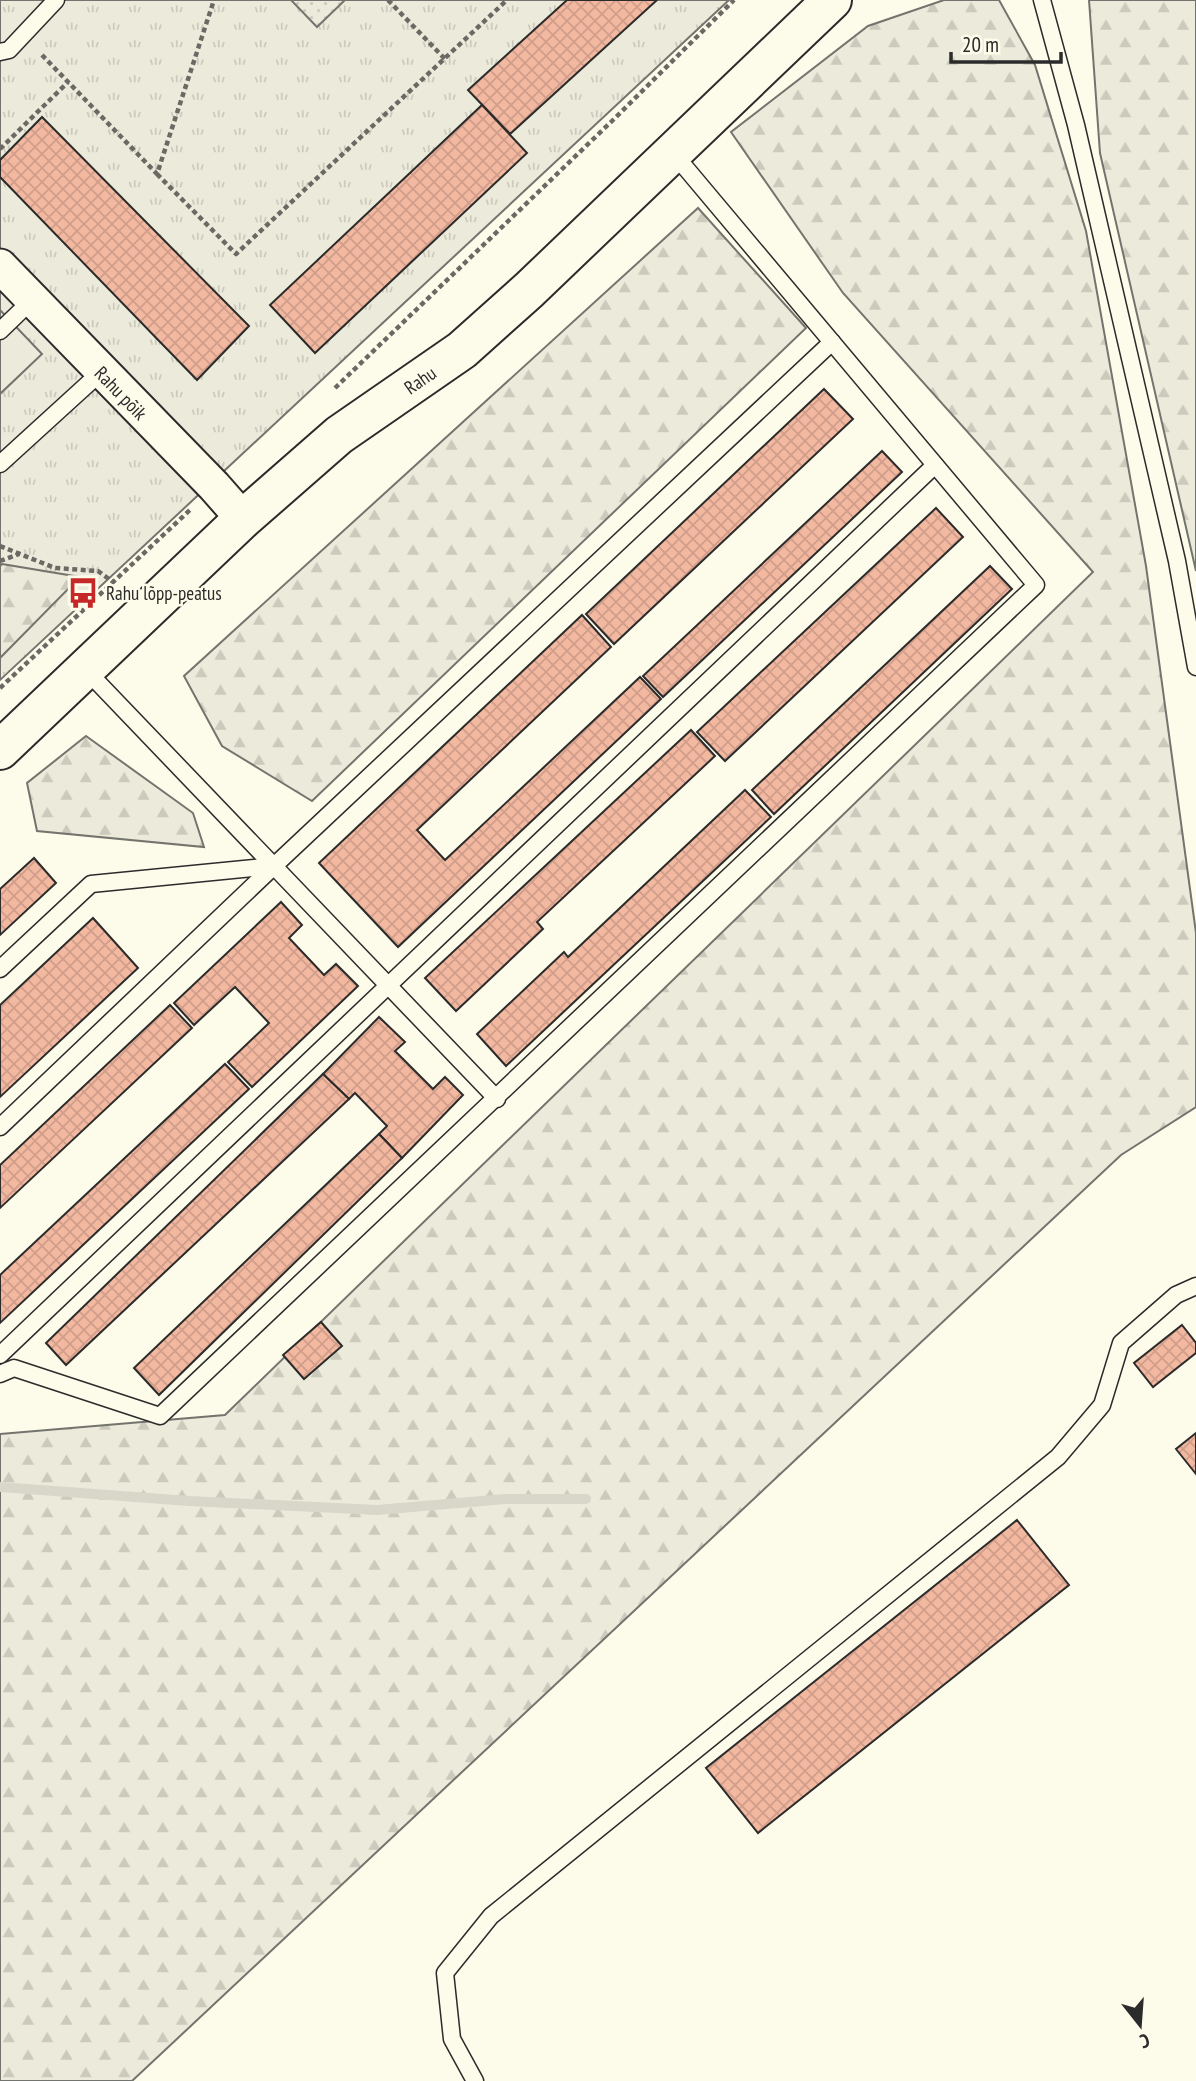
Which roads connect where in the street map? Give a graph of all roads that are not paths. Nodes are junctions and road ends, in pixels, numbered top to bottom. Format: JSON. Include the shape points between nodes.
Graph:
{"nodes":[{"id":1,"x":56,"y":0,"type":"edge"},
{"id":2,"x":832,"y":0,"type":"edge"},
{"id":3,"x":1042,"y":0,"type":"edge"},
{"id":4,"x":0,"y":52,"type":"edge"},
{"id":5,"x":674,"y":154,"type":"junction"},
{"id":6,"x":0,"y":266,"type":"edge"},
{"id":7,"x":32,"y":300,"type":"junction"},
{"id":8,"x":0,"y":331,"type":"edge"},
{"id":9,"x":832,"y":342,"type":"junction"},
{"id":10,"x":101,"y":372,"type":"junction"},
{"id":11,"x":0,"y":464,"type":"edge"},
{"id":12,"x":935,"y":465,"type":"junction"},
{"id":13,"x":243,"y":519,"type":"junction"},
{"id":14,"x":1196,"y":667,"type":"edge"},
{"id":15,"x":86,"y":669,"type":"junction"},
{"id":16,"x":0,"y":750,"type":"edge"},
{"id":17,"x":274,"y":866,"type":"junction"},
{"id":18,"x":0,"y":969,"type":"edge"},
{"id":19,"x":389,"y":986,"type":"junction"},
{"id":20,"x":497,"y":1099,"type":"junction"},
{"id":21,"x":0,"y":1127,"type":"edge"},
{"id":22,"x":1196,"y":1286,"type":"edge"},
{"id":23,"x":0,"y":1355,"type":"edge"},
{"id":24,"x":0,"y":1374,"type":"edge"},
{"id":25,"x":475,"y":2081,"type":"edge"}],
"edges":[{"from":1,"to":4,"type":"lane","via":[[9,50]]},
{"from":2,"to":5,"type":"main road","name":"Rahu"},
{"from":3,"to":14,"type":"lane","via":[[1076,125],[1177,561]]},
{"from":5,"to":9,"type":"lane"},
{"from":5,"to":13,"type":"main road","name":"Rahu","via":[[462,350],[339,435]]},
{"from":6,"to":7,"type":"street","name":"Rahu põik"},
{"from":7,"to":8,"type":"lane"},
{"from":7,"to":10,"type":"street","name":"Rahu põik"},
{"from":9,"to":12,"type":"lane"},
{"from":9,"to":17,"type":"lane"},
{"from":10,"to":11,"type":"lane"},
{"from":10,"to":13,"type":"street","name":"Rahu põik"},
{"from":12,"to":19,"type":"lane"},
{"from":12,"to":20,"type":"lane","via":[[1036,585]]},
{"from":13,"to":15,"type":"main road","name":"Rahu"},
{"from":15,"to":16,"type":"main road","name":"Rahu"},
{"from":15,"to":17,"type":"lane"},
{"from":17,"to":18,"type":"lane","via":[[91,884]]},
{"from":17,"to":19,"type":"lane"},
{"from":17,"to":21,"type":"lane"},
{"from":19,"to":20,"type":"lane"},
{"from":19,"to":23,"type":"lane"},
{"from":20,"to":24,"type":"lane","via":[[160,1416],[14,1368]]},
{"from":22,"to":25,"type":"lane","via":[[1176,1295],[1121,1343],[1102,1405],[1058,1457],[491,1916],[445,1973],[452,2039]]}]}
